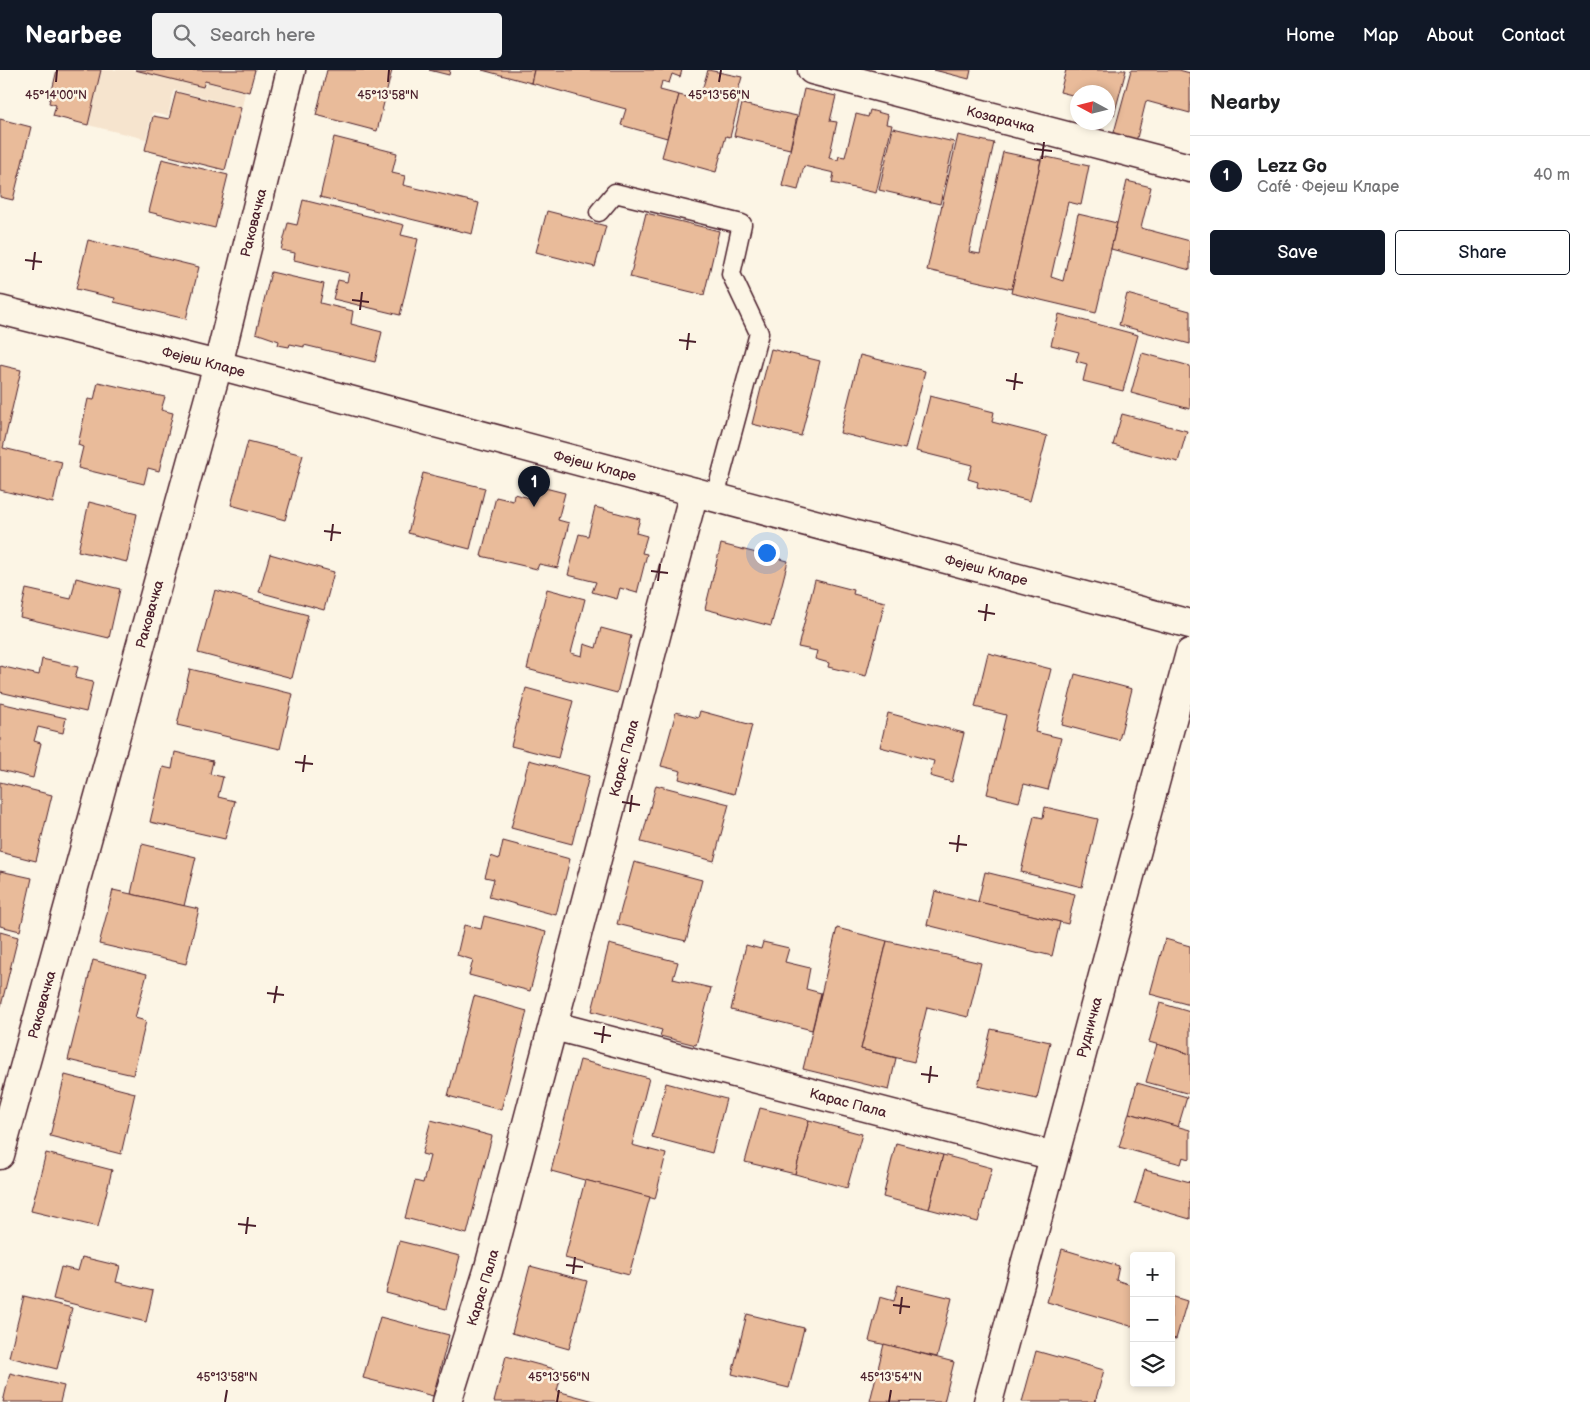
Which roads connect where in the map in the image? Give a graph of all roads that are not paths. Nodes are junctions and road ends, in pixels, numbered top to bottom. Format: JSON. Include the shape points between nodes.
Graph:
{"nodes":[{"id":1,"x":291,"y":70,"type":"edge"},
{"id":2,"x":817,"y":71,"type":"edge"},
{"id":3,"x":1190,"y":168,"type":"edge"},
{"id":4,"x":599,"y":212,"type":"dead end"},
{"id":5,"x":0,"y":310,"type":"edge"},
{"id":6,"x":218,"y":365,"type":"junction"},
{"id":7,"x":704,"y":495,"type":"junction"},
{"id":8,"x":1190,"y":624,"type":"edge"},
{"id":9,"x":1190,"y":653,"type":"edge"},
{"id":10,"x":554,"y":1026,"type":"junction"},
{"id":11,"x":0,"y":1155,"type":"edge"},
{"id":12,"x":1054,"y":1156,"type":"junction"},
{"id":13,"x":447,"y":1402,"type":"edge"},
{"id":14,"x":988,"y":1402,"type":"edge"}],
"edges":[{"from":1,"to":6,"type":"street","name":"Раковачка"},
{"from":2,"to":3,"type":"street","name":"Козарачка"},
{"from":4,"to":7,"type":"lane","via":[[615,193],[742,224],[731,274],[759,333]]},
{"from":5,"to":6,"type":"street","name":"Фејеш Кларе"},
{"from":6,"to":7,"type":"street","name":"Фејеш Кларе"},
{"from":6,"to":11,"type":"street","name":"Раковачка"},
{"from":7,"to":8,"type":"street","name":"Фејеш Кларе"},
{"from":7,"to":10,"type":"street","name":"Карас Пала"},
{"from":9,"to":12,"type":"street","name":"Рудничка"},
{"from":10,"to":12,"type":"street","name":"Карас Пала"},
{"from":10,"to":13,"type":"street","name":"Карас Пала","via":[[488,1271]]},
{"from":12,"to":14,"type":"street","name":"Рудничка"}]}
